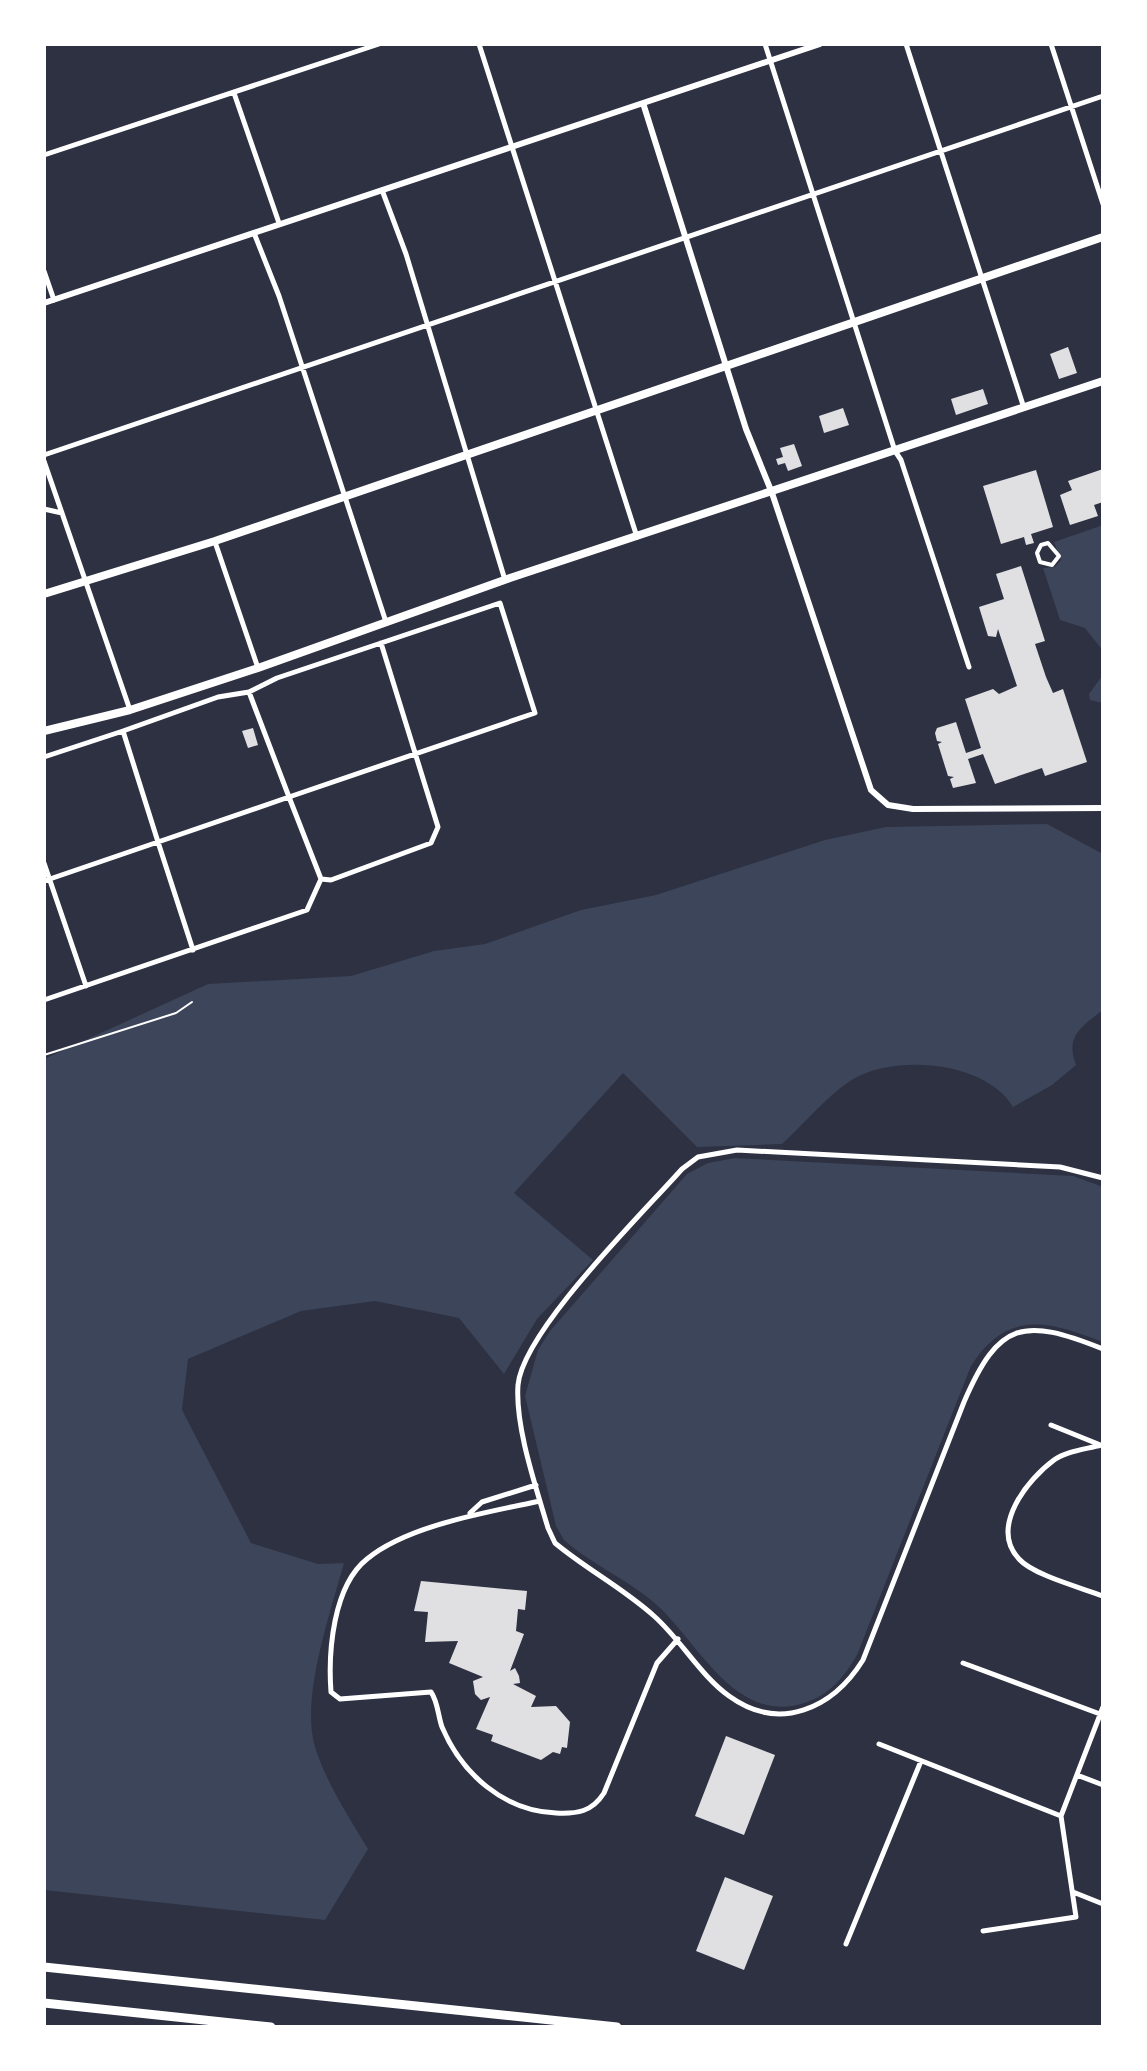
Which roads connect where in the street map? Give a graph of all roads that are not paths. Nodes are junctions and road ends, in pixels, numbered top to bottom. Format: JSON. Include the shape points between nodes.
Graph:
{"nodes":[{"id":1,"x":379,"y":44,"type":"edge"},
{"id":2,"x":479,"y":44,"type":"edge"},
{"id":3,"x":765,"y":44,"type":"edge"},
{"id":4,"x":820,"y":44,"type":"edge"},
{"id":5,"x":906,"y":44,"type":"edge"},
{"id":6,"x":1051,"y":44,"type":"edge"},
{"id":7,"x":770,"y":60,"type":"junction"},
{"id":8,"x":234,"y":93,"type":"junction"},
{"id":9,"x":1103,"y":96,"type":"edge"},
{"id":10,"x":643,"y":103,"type":"junction"},
{"id":11,"x":1072,"y":106,"type":"junction"},
{"id":12,"x":512,"y":146,"type":"junction"},
{"id":13,"x":940,"y":150,"type":"junction"},
{"id":14,"x":44,"y":155,"type":"edge"},
{"id":15,"x":381,"y":189,"type":"junction"},
{"id":16,"x":812,"y":192,"type":"junction"},
{"id":17,"x":1103,"y":204,"type":"edge"},
{"id":18,"x":279,"y":223,"type":"junction"},
{"id":19,"x":254,"y":233,"type":"junction"},
{"id":20,"x":1103,"y":237,"type":"edge"},
{"id":21,"x":686,"y":239,"type":"junction"},
{"id":22,"x":44,"y":271,"type":"edge"},
{"id":23,"x":983,"y":279,"type":"junction"},
{"id":24,"x":555,"y":282,"type":"junction"},
{"id":25,"x":54,"y":300,"type":"junction"},
{"id":26,"x":44,"y":303,"type":"edge"},
{"id":27,"x":853,"y":322,"type":"junction"},
{"id":28,"x":427,"y":323,"type":"junction"},
{"id":29,"x":301,"y":365,"type":"junction"},
{"id":30,"x":725,"y":365,"type":"junction"},
{"id":31,"x":1103,"y":381,"type":"edge"},
{"id":32,"x":1024,"y":408,"type":"junction"},
{"id":33,"x":596,"y":409,"type":"junction"},
{"id":34,"x":895,"y":451,"type":"junction"},
{"id":35,"x":44,"y":455,"type":"edge"},
{"id":36,"x":467,"y":455,"type":"junction"},
{"id":37,"x":44,"y":461,"type":"edge"},
{"id":38,"x":772,"y":493,"type":"junction"},
{"id":39,"x":344,"y":497,"type":"junction"},
{"id":40,"x":44,"y":509,"type":"edge"},
{"id":41,"x":62,"y":513,"type":"junction"},
{"id":42,"x":637,"y":537,"type":"junction"},
{"id":43,"x":215,"y":541,"type":"junction"},
{"id":44,"x":1041,"y":545,"type":"joint"},
{"id":45,"x":505,"y":580,"type":"junction"},
{"id":46,"x":84,"y":581,"type":"junction"},
{"id":47,"x":44,"y":594,"type":"edge"},
{"id":48,"x":387,"y":625,"type":"junction"},
{"id":49,"x":381,"y":643,"type":"junction"},
{"id":50,"x":969,"y":667,"type":"dead end"},
{"id":51,"x":258,"y":668,"type":"junction"},
{"id":52,"x":249,"y":692,"type":"junction"},
{"id":53,"x":130,"y":710,"type":"junction"},
{"id":54,"x":44,"y":731,"type":"edge"},
{"id":55,"x":123,"y":731,"type":"junction"},
{"id":56,"x":416,"y":756,"type":"junction"},
{"id":57,"x":44,"y":757,"type":"edge"},
{"id":58,"x":289,"y":797,"type":"junction"},
{"id":59,"x":1103,"y":808,"type":"edge"},
{"id":60,"x":158,"y":842,"type":"junction"},
{"id":61,"x":44,"y":863,"type":"edge"},
{"id":62,"x":321,"y":879,"type":"junction"},
{"id":63,"x":47,"y":880,"type":"edge"},
{"id":64,"x":193,"y":950,"type":"junction"},
{"id":65,"x":86,"y":986,"type":"junction"},
{"id":66,"x":44,"y":1000,"type":"edge"},
{"id":67,"x":192,"y":1002,"type":"dead end"},
{"id":68,"x":44,"y":1055,"type":"edge"},
{"id":69,"x":1102,"y":1176,"type":"edge"},
{"id":70,"x":1103,"y":1349,"type":"edge"},
{"id":71,"x":1051,"y":1425,"type":"dead end"},
{"id":72,"x":1102,"y":1446,"type":"edge"},
{"id":73,"x":536,"y":1485,"type":"junction"},
{"id":74,"x":540,"y":1501,"type":"junction"},
{"id":75,"x":470,"y":1514,"type":"junction"},
{"id":76,"x":1103,"y":1596,"type":"edge"},
{"id":77,"x":678,"y":1639,"type":"junction"},
{"id":78,"x":963,"y":1663,"type":"dead end"},
{"id":79,"x":1102,"y":1711,"type":"edge"},
{"id":80,"x":879,"y":1744,"type":"dead end"},
{"id":81,"x":921,"y":1761,"type":"junction"},
{"id":82,"x":1077,"y":1775,"type":"junction"},
{"id":83,"x":1103,"y":1785,"type":"edge"},
{"id":84,"x":1061,"y":1816,"type":"junction"},
{"id":85,"x":1073,"y":1892,"type":"junction"},
{"id":86,"x":1103,"y":1904,"type":"edge"},
{"id":87,"x":983,"y":1931,"type":"dead end"},
{"id":88,"x":846,"y":1944,"type":"dead end"},
{"id":89,"x":44,"y":1967,"type":"edge"},
{"id":90,"x":44,"y":2003,"type":"edge"},
{"id":91,"x":271,"y":2027,"type":"edge"},
{"id":92,"x":617,"y":2027,"type":"edge"}],
"edges":[{"from":1,"to":8,"type":"street"},
{"from":2,"to":12,"type":"street"},
{"from":3,"to":7,"type":"street"},
{"from":4,"to":7,"type":"street"},
{"from":5,"to":13,"type":"street"},
{"from":6,"to":11,"type":"street"},
{"from":7,"to":10,"type":"street"},
{"from":7,"to":16,"type":"street"},
{"from":8,"to":14,"type":"street"},
{"from":8,"to":18,"type":"street"},
{"from":9,"to":11,"type":"street"},
{"from":10,"to":12,"type":"street"},
{"from":10,"to":21,"type":"street"},
{"from":11,"to":13,"type":"street"},
{"from":11,"to":17,"type":"street"},
{"from":12,"to":15,"type":"street"},
{"from":12,"to":24,"type":"street"},
{"from":13,"to":16,"type":"street"},
{"from":13,"to":23,"type":"street"},
{"from":15,"to":18,"type":"street"},
{"from":15,"to":28,"type":"street"},
{"from":16,"to":21,"type":"street"},
{"from":16,"to":27,"type":"street"},
{"from":18,"to":19,"type":"street"},
{"from":19,"to":25,"type":"street"},
{"from":19,"to":29,"type":"street"},
{"from":20,"to":23,"type":"main road"},
{"from":21,"to":24,"type":"street"},
{"from":21,"to":30,"type":"street"},
{"from":22,"to":25,"type":"street"},
{"from":23,"to":27,"type":"main road"},
{"from":23,"to":32,"type":"street"},
{"from":24,"to":28,"type":"street"},
{"from":24,"to":33,"type":"street"},
{"from":25,"to":26,"type":"street"},
{"from":27,"to":30,"type":"main road"},
{"from":27,"to":34,"type":"street"},
{"from":28,"to":29,"type":"street"},
{"from":28,"to":36,"type":"street"},
{"from":29,"to":35,"type":"street"},
{"from":29,"to":39,"type":"street"},
{"from":30,"to":33,"type":"main road"},
{"from":30,"to":38,"type":"street"},
{"from":31,"to":32,"type":"main road"},
{"from":32,"to":34,"type":"main road"},
{"from":33,"to":36,"type":"main road"},
{"from":33,"to":42,"type":"street"},
{"from":34,"to":38,"type":"main road"},
{"from":34,"to":50,"type":"street"},
{"from":36,"to":39,"type":"main road"},
{"from":36,"to":45,"type":"street"},
{"from":37,"to":41,"type":"street"},
{"from":38,"to":42,"type":"main road"},
{"from":38,"to":59,"type":"street","via":[[868,784],[888,805]]},
{"from":39,"to":43,"type":"main road"},
{"from":39,"to":48,"type":"street"},
{"from":40,"to":41,"type":"street"},
{"from":41,"to":46,"type":"street"},
{"from":42,"to":45,"type":"main road"},
{"from":43,"to":46,"type":"main road"},
{"from":43,"to":51,"type":"street"},
{"from":44,"to":44,"type":"street","via":[[1048,543],[1058,553],[1055,564],[1040,562]]},
{"from":45,"to":48,"type":"main road"},
{"from":46,"to":47,"type":"main road"},
{"from":46,"to":53,"type":"street"},
{"from":48,"to":51,"type":"main road"},
{"from":49,"to":52,"type":"street"},
{"from":49,"to":56,"type":"street"},
{"from":49,"to":56,"type":"street","via":[[500,603],[535,713]]},
{"from":51,"to":53,"type":"main road"},
{"from":52,"to":55,"type":"street","via":[[218,697]]},
{"from":52,"to":58,"type":"street"},
{"from":53,"to":54,"type":"main road"},
{"from":55,"to":57,"type":"street"},
{"from":55,"to":60,"type":"street"},
{"from":56,"to":58,"type":"street"},
{"from":56,"to":62,"type":"street","via":[[438,827],[431,843],[331,880]]},
{"from":58,"to":60,"type":"street"},
{"from":58,"to":62,"type":"street"},
{"from":60,"to":63,"type":"street"},
{"from":60,"to":64,"type":"street"},
{"from":61,"to":63,"type":"street"},
{"from":62,"to":64,"type":"street","via":[[307,910]]},
{"from":63,"to":65,"type":"street"},
{"from":64,"to":65,"type":"street"},
{"from":65,"to":66,"type":"street"},
{"from":67,"to":68,"type":"lane","via":[[176,1013]]},
{"from":69,"to":73,"type":"street","via":[[1060,1167],[798,1152],[737,1150],[698,1157],[551,1317],[528,1353],[518,1386]]},
{"from":70,"to":77,"type":"street","via":[[1065,1334],[1034,1330],[1005,1339],[982,1362],[869,1646],[851,1680],[834,1695],[802,1713],[782,1716],[746,1707],[720,1688]]},
{"from":71,"to":72,"type":"street"},
{"from":72,"to":76,"type":"street","via":[[1057,1458],[1028,1483],[1009,1527],[1011,1547],[1020,1560]]},
{"from":73,"to":74,"type":"street"},
{"from":73,"to":75,"type":"street","via":[[482,1502]]},
{"from":74,"to":75,"type":"street"},
{"from":74,"to":77,"type":"street","via":[[555,1543],[643,1606]]},
{"from":75,"to":77,"type":"street","via":[[377,1552],[356,1570],[336,1622],[331,1692],[340,1699],[431,1692],[462,1763],[497,1795],[551,1813],[584,1811],[599,1801],[657,1663]]},
{"from":78,"to":79,"type":"street"},
{"from":79,"to":82,"type":"street"},
{"from":80,"to":81,"type":"street"},
{"from":81,"to":84,"type":"street"},
{"from":81,"to":88,"type":"street"},
{"from":82,"to":83,"type":"street"},
{"from":82,"to":84,"type":"street"},
{"from":84,"to":85,"type":"street"},
{"from":85,"to":86,"type":"street"},
{"from":85,"to":87,"type":"street","via":[[1076,1917]]},
{"from":89,"to":92,"type":"highway"},
{"from":90,"to":91,"type":"highway"}]}
